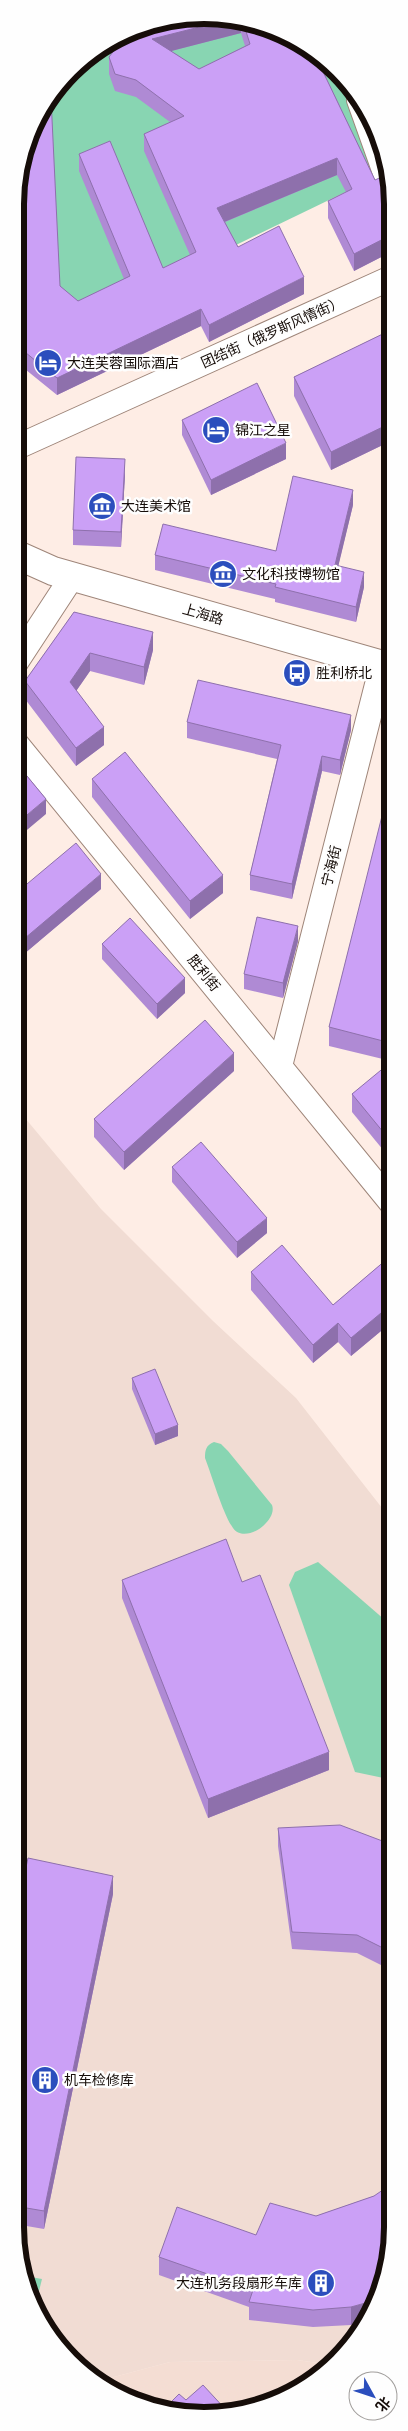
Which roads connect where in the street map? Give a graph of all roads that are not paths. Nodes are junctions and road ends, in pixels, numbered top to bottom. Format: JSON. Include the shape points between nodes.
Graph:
{"nodes":[{"id":1,"x":384,"y":281,"type":"edge"},
{"id":2,"x":24,"y":444,"type":"edge"},
{"id":3,"x":24,"y":544,"type":"edge"},
{"id":4,"x":24,"y":558,"type":"edge"},
{"id":5,"x":63,"y":574,"type":"junction"},
{"id":6,"x":24,"y":647,"type":"edge"},
{"id":7,"x":384,"y":666,"type":"edge"},
{"id":8,"x":384,"y":678,"type":"edge"},
{"id":9,"x":24,"y":753,"type":"edge"},
{"id":10,"x":280,"y":1066,"type":"junction"},
{"id":11,"x":384,"y":1194,"type":"edge"}],
"edges":[{"from":1,"to":2,"type":"street","name":"团结街（俄罗斯风情街）"},
{"from":3,"to":5,"type":"main road"},
{"from":4,"to":5,"type":"main road","name":"上海路"},
{"from":5,"to":6,"type":"street"},
{"from":5,"to":7,"type":"main road","name":"上海路"},
{"from":8,"to":10,"type":"street","name":"宁海街"},
{"from":9,"to":10,"type":"street","name":"胜利街"},
{"from":10,"to":11,"type":"street","name":"胜利街"}]}
